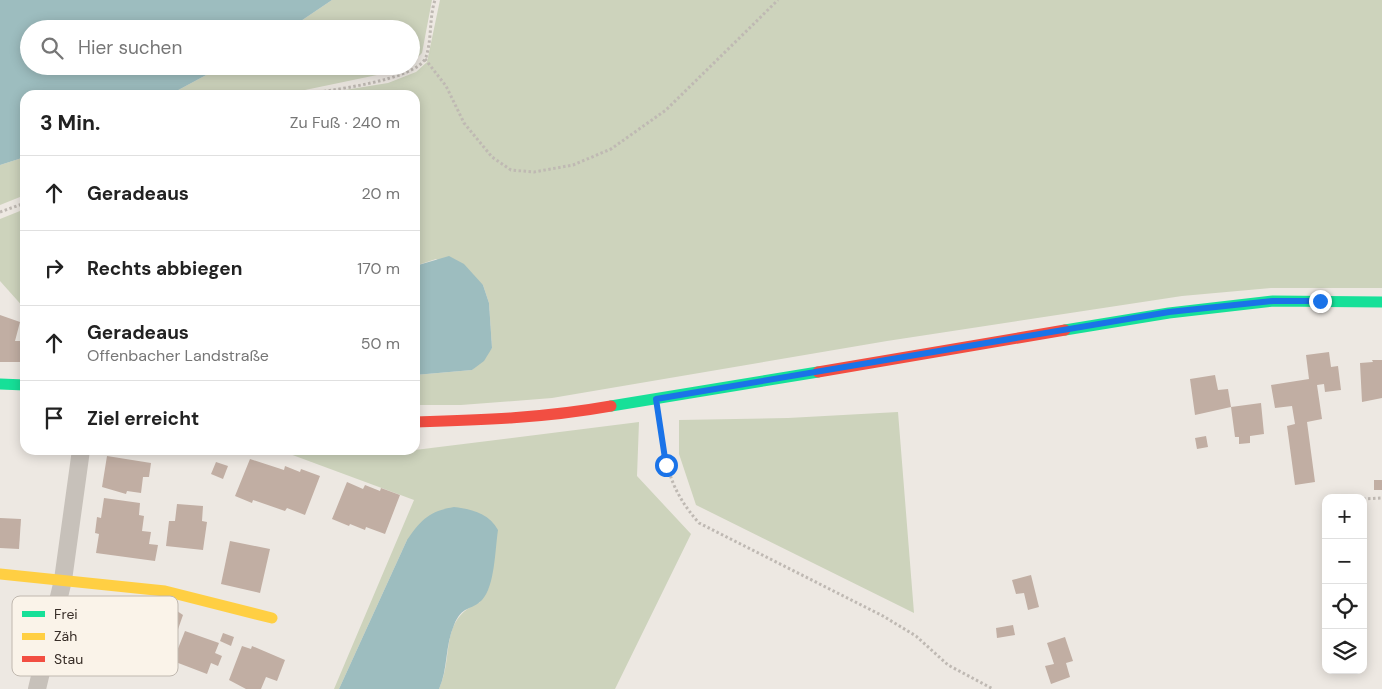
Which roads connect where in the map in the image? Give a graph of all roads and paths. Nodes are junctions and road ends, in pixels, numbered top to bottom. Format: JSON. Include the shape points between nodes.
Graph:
{"nodes":[{"id":1,"x":435,"y":0,"type":"edge"},
{"id":2,"x":778,"y":0,"type":"edge"},
{"id":3,"x":425,"y":59,"type":"junction"},
{"id":4,"x":420,"y":66,"type":"edge"},
{"id":5,"x":399,"y":75,"type":"edge"},
{"id":6,"x":326,"y":90,"type":"edge"},
{"id":7,"x":20,"y":205,"type":"edge"},
{"id":8,"x":0,"y":212,"type":"edge"},
{"id":9,"x":1382,"y":302,"type":"edge"},
{"id":10,"x":0,"y":384,"type":"edge"},
{"id":11,"x":20,"y":385,"type":"edge"},
{"id":12,"x":656,"y":399,"type":"junction"},
{"id":13,"x":420,"y":422,"type":"edge"},
{"id":14,"x":80,"y":455,"type":"edge"},
{"id":15,"x":1367,"y":498,"type":"edge"},
{"id":16,"x":1382,"y":498,"type":"edge"},
{"id":17,"x":0,"y":574,"type":"edge"},
{"id":18,"x":63,"y":580,"type":"junction"},
{"id":19,"x":59,"y":596,"type":"edge"},
{"id":20,"x":272,"y":618,"type":"dead end"},
{"id":21,"x":40,"y":676,"type":"edge"},
{"id":22,"x":37,"y":689,"type":"edge"},
{"id":23,"x":993,"y":689,"type":"edge"}],
"edges":[{"from":1,"to":3,"type":"path"},
{"from":2,"to":3,"type":"path","via":[[666,110],[618,144],[574,165],[534,172],[511,170],[492,157],[464,123],[446,86]]},
{"from":3,"to":4,"type":"path"},
{"from":5,"to":6,"type":"path"},
{"from":7,"to":8,"type":"path"},
{"from":9,"to":12,"type":"main road","via":[[1273,301],[1169,312]]},
{"from":10,"to":11,"type":"main road"},
{"from":12,"to":13,"type":"main road","via":[[554,416]]},
{"from":12,"to":23,"type":"path","via":[[666,465],[682,504],[699,522],[883,616],[916,636],[948,665]]},
{"from":14,"to":18,"type":"street"},
{"from":15,"to":16,"type":"path"},
{"from":17,"to":18,"type":"main road"},
{"from":18,"to":19,"type":"street"},
{"from":18,"to":20,"type":"main road","via":[[165,591]]},
{"from":21,"to":22,"type":"street"}]}
